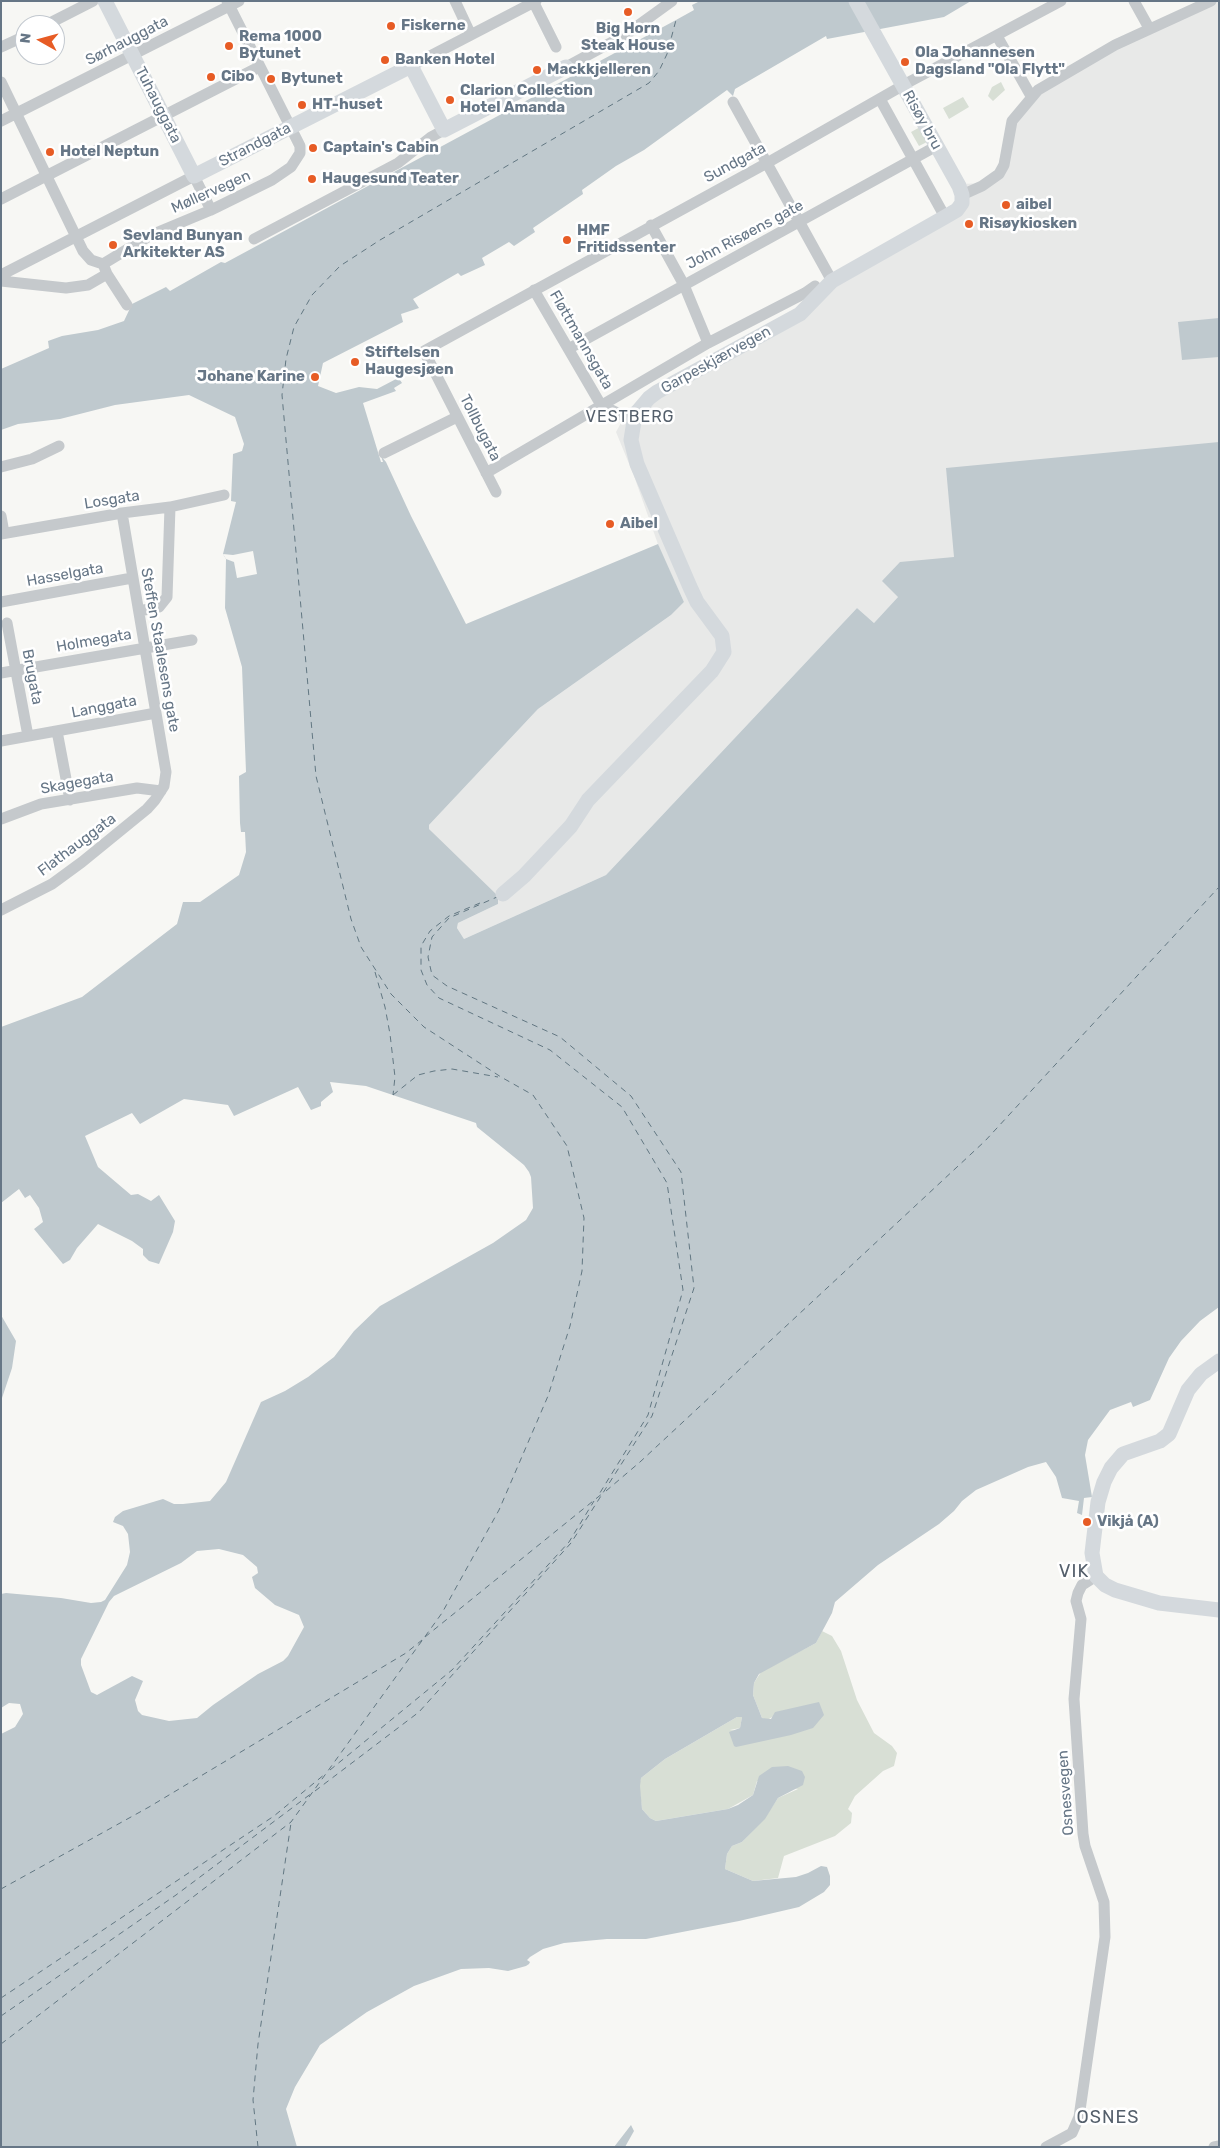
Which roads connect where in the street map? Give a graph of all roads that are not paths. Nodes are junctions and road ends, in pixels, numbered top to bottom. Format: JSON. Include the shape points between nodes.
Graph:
{"nodes":[{"id":1,"x":93,"y":1,"type":"edge"},
{"id":2,"x":105,"y":1,"type":"edge"},
{"id":3,"x":455,"y":1,"type":"edge"},
{"id":4,"x":672,"y":1,"type":"edge"},
{"id":5,"x":856,"y":1,"type":"edge"},
{"id":6,"x":1061,"y":1,"type":"edge"},
{"id":7,"x":1134,"y":1,"type":"edge"},
{"id":8,"x":1211,"y":1,"type":"edge"},
{"id":9,"x":534,"y":2,"type":"edge"},
{"id":10,"x":231,"y":3,"type":"edge"},
{"id":11,"x":65,"y":15,"type":"edge"},
{"id":12,"x":1149,"y":28,"type":"junction"},
{"id":13,"x":471,"y":35,"type":"junction"},
{"id":14,"x":997,"y":36,"type":"junction"},
{"id":15,"x":15,"y":41,"type":"edge"},
{"id":16,"x":1,"y":47,"type":"edge"},
{"id":17,"x":556,"y":47,"type":"dead end"},
{"id":18,"x":133,"y":56,"type":"junction"},
{"id":19,"x":411,"y":66,"type":"junction"},
{"id":20,"x":260,"y":67,"type":"junction"},
{"id":21,"x":566,"y":67,"type":"joint"},
{"id":22,"x":1,"y":82,"type":"edge"},
{"id":23,"x":1031,"y":96,"type":"junction"},
{"id":24,"x":880,"y":99,"type":"junction"},
{"id":25,"x":734,"y":102,"type":"dead end"},
{"id":26,"x":17,"y":113,"type":"junction"},
{"id":27,"x":164,"y":116,"type":"junction"},
{"id":28,"x":1,"y":121,"type":"edge"},
{"id":29,"x":290,"y":127,"type":"junction"},
{"id":30,"x":444,"y":130,"type":"junction"},
{"id":31,"x":933,"y":148,"type":"dead end"},
{"id":32,"x":914,"y":159,"type":"junction"},
{"id":33,"x":767,"y":163,"type":"junction"},
{"id":34,"x":47,"y":176,"type":"junction"},
{"id":35,"x":194,"y":176,"type":"junction"},
{"id":36,"x":960,"y":190,"type":"junction"},
{"id":37,"x":1,"y":199,"type":"edge"},
{"id":38,"x":211,"y":210,"type":"junction"},
{"id":39,"x":945,"y":217,"type":"junction"},
{"id":40,"x":800,"y":222,"type":"junction"},
{"id":41,"x":651,"y":225,"type":"junction"},
{"id":42,"x":77,"y":237,"type":"junction"},
{"id":43,"x":254,"y":239,"type":"dead end"},
{"id":44,"x":105,"y":269,"type":"junction"},
{"id":45,"x":1,"y":275,"type":"edge"},
{"id":46,"x":1,"y":281,"type":"edge"},
{"id":47,"x":832,"y":281,"type":"junction"},
{"id":48,"x":684,"y":285,"type":"junction"},
{"id":49,"x":815,"y":286,"type":"dead end"},
{"id":50,"x":534,"y":290,"type":"junction"},
{"id":51,"x":127,"y":305,"type":"dead end"},
{"id":52,"x":708,"y":343,"type":"junction"},
{"id":53,"x":570,"y":348,"type":"junction"},
{"id":54,"x":424,"y":351,"type":"joint"},
{"id":55,"x":601,"y":405,"type":"junction"},
{"id":56,"x":457,"y":417,"type":"junction"},
{"id":57,"x":634,"y":421,"type":"junction"},
{"id":58,"x":59,"y":446,"type":"dead end"},
{"id":59,"x":384,"y":453,"type":"dead end"},
{"id":60,"x":1,"y":467,"type":"edge"},
{"id":61,"x":486,"y":472,"type":"junction"},
{"id":62,"x":496,"y":492,"type":"dead end"},
{"id":63,"x":224,"y":495,"type":"dead end"},
{"id":64,"x":170,"y":507,"type":"junction"},
{"id":65,"x":122,"y":513,"type":"junction"},
{"id":66,"x":1,"y":516,"type":"edge"},
{"id":67,"x":3,"y":534,"type":"edge"},
{"id":68,"x":132,"y":578,"type":"junction"},
{"id":69,"x":2,"y":600,"type":"edge"},
{"id":70,"x":138,"y":611,"type":"junction"},
{"id":71,"x":7,"y":623,"type":"dead end"},
{"id":72,"x":192,"y":640,"type":"dead end"},
{"id":73,"x":145,"y":647,"type":"junction"},
{"id":74,"x":16,"y":671,"type":"junction"},
{"id":75,"x":1,"y":673,"type":"edge"},
{"id":76,"x":156,"y":712,"type":"junction"},
{"id":77,"x":57,"y":731,"type":"junction"},
{"id":78,"x":28,"y":736,"type":"junction"},
{"id":79,"x":1,"y":741,"type":"edge"},
{"id":80,"x":161,"y":791,"type":"junction"},
{"id":81,"x":70,"y":800,"type":"junction"},
{"id":82,"x":1,"y":819,"type":"edge"},
{"id":83,"x":501,"y":895,"type":"dead end"},
{"id":84,"x":1,"y":910,"type":"edge"},
{"id":85,"x":1219,"y":1362,"type":"edge"},
{"id":86,"x":1096,"y":1576,"type":"junction"},
{"id":87,"x":1219,"y":1610,"type":"edge"},
{"id":88,"x":1219,"y":2146,"type":"edge"},
{"id":89,"x":1046,"y":2147,"type":"edge"},
{"id":90,"x":1214,"y":2147,"type":"edge"}],
"edges":[{"from":1,"to":11,"type":"street"},
{"from":2,"to":18,"type":"main road","name":"Tuhauggata"},
{"from":3,"to":13,"type":"street"},
{"from":4,"to":21,"type":"street","via":[[625,35]]},
{"from":5,"to":36,"type":"main road","name":"Risøy bru"},
{"from":6,"to":14,"type":"street","name":"Sundgata"},
{"from":7,"to":12,"type":"street"},
{"from":8,"to":12,"type":"street"},
{"from":9,"to":13,"type":"street","name":"Strandgata"},
{"from":9,"to":17,"type":"street"},
{"from":10,"to":18,"type":"street","name":"Sørhauggata"},
{"from":10,"to":20,"type":"street"},
{"from":12,"to":23,"type":"street","via":[[1066,72]]},
{"from":13,"to":19,"type":"street","name":"Strandgata"},
{"from":14,"to":23,"type":"street"},
{"from":14,"to":24,"type":"street","name":"Sundgata"},
{"from":15,"to":16,"type":"street"},
{"from":18,"to":26,"type":"street","name":"Sørhauggata"},
{"from":18,"to":27,"type":"main road","name":"Tuhauggata"},
{"from":19,"to":29,"type":"main road","name":"Strandgata"},
{"from":19,"to":30,"type":"main road"},
{"from":20,"to":27,"type":"street"},
{"from":20,"to":29,"type":"street"},
{"from":21,"to":30,"type":"main road"},
{"from":22,"to":26,"type":"street"},
{"from":23,"to":36,"type":"street","via":[[1012,121],[1004,165],[999,174],[982,186]]},
{"from":24,"to":32,"type":"street"},
{"from":24,"to":33,"type":"street","name":"Sundgata"},
{"from":25,"to":33,"type":"street"},
{"from":26,"to":28,"type":"street","name":"Sørhauggata"},
{"from":26,"to":34,"type":"street"},
{"from":27,"to":34,"type":"street"},
{"from":27,"to":35,"type":"main road","name":"Tuhauggata"},
{"from":29,"to":35,"type":"main road","name":"Strandgata"},
{"from":29,"to":38,"type":"street","name":"Møllervegen","via":[[300,146],[297,160],[291,167]]},
{"from":30,"to":43,"type":"street","via":[[398,162]]},
{"from":31,"to":32,"type":"street","name":"John Risøens gate"},
{"from":32,"to":39,"type":"street"},
{"from":32,"to":40,"type":"street","name":"John Risøens gate"},
{"from":33,"to":40,"type":"street"},
{"from":33,"to":41,"type":"street","name":"Sundgata"},
{"from":34,"to":37,"type":"street"},
{"from":34,"to":42,"type":"street"},
{"from":35,"to":38,"type":"street","name":"Tuhauggata"},
{"from":35,"to":42,"type":"street","name":"Strandgata"},
{"from":36,"to":39,"type":"main road","name":"Garpeskjærvegen","via":[[962,203]]},
{"from":38,"to":44,"type":"street","name":"Møllervegen","via":[[151,235]]},
{"from":39,"to":47,"type":"main road","name":"Garpeskjærvegen"},
{"from":40,"to":47,"type":"street"},
{"from":40,"to":48,"type":"street","name":"John Risøens gate"},
{"from":41,"to":48,"type":"street"},
{"from":41,"to":50,"type":"street","name":"Sundgata"},
{"from":42,"to":44,"type":"street","via":[[88,257]]},
{"from":42,"to":45,"type":"street","name":"Strandgata"},
{"from":44,"to":46,"type":"street","name":"Møllervegen","via":[[88,284],[66,288]]},
{"from":44,"to":51,"type":"street"},
{"from":47,"to":57,"type":"main road","name":"Garpeskjærvegen","via":[[800,314],[649,398]]},
{"from":48,"to":52,"type":"street"},
{"from":48,"to":53,"type":"street","name":"John Risøens gate"},
{"from":49,"to":52,"type":"street"},
{"from":50,"to":53,"type":"street","name":"Fløttmannsgata"},
{"from":50,"to":54,"type":"street","name":"Sundgata"},
{"from":52,"to":55,"type":"street"},
{"from":53,"to":55,"type":"street","name":"Fløttmannsgata"},
{"from":54,"to":56,"type":"street","name":"Tollbugata"},
{"from":55,"to":57,"type":"street"},
{"from":55,"to":61,"type":"street"},
{"from":56,"to":59,"type":"street"},
{"from":56,"to":61,"type":"street","name":"Tollbugata"},
{"from":57,"to":83,"type":"main road","name":"Garpeskjærvegen","via":[[631,440],[637,464],[697,602],[722,636],[724,652],[712,671],[588,800],[571,826],[524,876]]},
{"from":58,"to":60,"type":"street","via":[[32,459]]},
{"from":61,"to":62,"type":"street","name":"Tollbugata"},
{"from":63,"to":64,"type":"street","name":"Losgata"},
{"from":64,"to":65,"type":"street","name":"Losgata"},
{"from":64,"to":70,"type":"street","via":[[167,597],[159,607]]},
{"from":65,"to":67,"type":"street","name":"Losgata"},
{"from":65,"to":68,"type":"street","name":"Steffen Staalesens gate"},
{"from":66,"to":67,"type":"street"},
{"from":68,"to":69,"type":"street","name":"Hasselgata"},
{"from":68,"to":70,"type":"street","name":"Steffen Staalesens gate"},
{"from":70,"to":73,"type":"street","name":"Steffen Staalesens gate"},
{"from":71,"to":74,"type":"street","name":"Brugata"},
{"from":72,"to":73,"type":"street","name":"Holmegata"},
{"from":73,"to":74,"type":"street","name":"Holmegata"},
{"from":73,"to":76,"type":"street","name":"Steffen Staalesens gate"},
{"from":74,"to":75,"type":"street","name":"Holmegata"},
{"from":74,"to":78,"type":"street","name":"Brugata"},
{"from":76,"to":77,"type":"street","name":"Langgata"},
{"from":76,"to":80,"type":"street","name":"Steffen Staalesens gate","via":[[166,772]]},
{"from":77,"to":78,"type":"street","name":"Langgata"},
{"from":77,"to":81,"type":"street","name":"Langgata"},
{"from":78,"to":79,"type":"street","name":"Langgata"},
{"from":80,"to":81,"type":"street","name":"Skagegata","via":[[137,788]]},
{"from":80,"to":84,"type":"street","name":"Flathauggata","via":[[147,809],[82,862],[52,884]]},
{"from":81,"to":82,"type":"street","name":"Skagegata","via":[[41,804]]},
{"from":85,"to":86,"type":"main road","via":[[1201,1374],[1188,1390],[1169,1434],[1160,1441],[1123,1454],[1110,1468],[1095,1523],[1092,1560]]},
{"from":86,"to":87,"type":"main road","via":[[1105,1585],[1138,1598]]},
{"from":86,"to":89,"type":"street","name":"Osnesvegen","via":[[1082,1586],[1076,1601],[1081,1619],[1074,1699],[1083,1834],[1104,1902],[1105,1937],[1079,2117],[1072,2133]]},
{"from":88,"to":90,"type":"street"}]}
